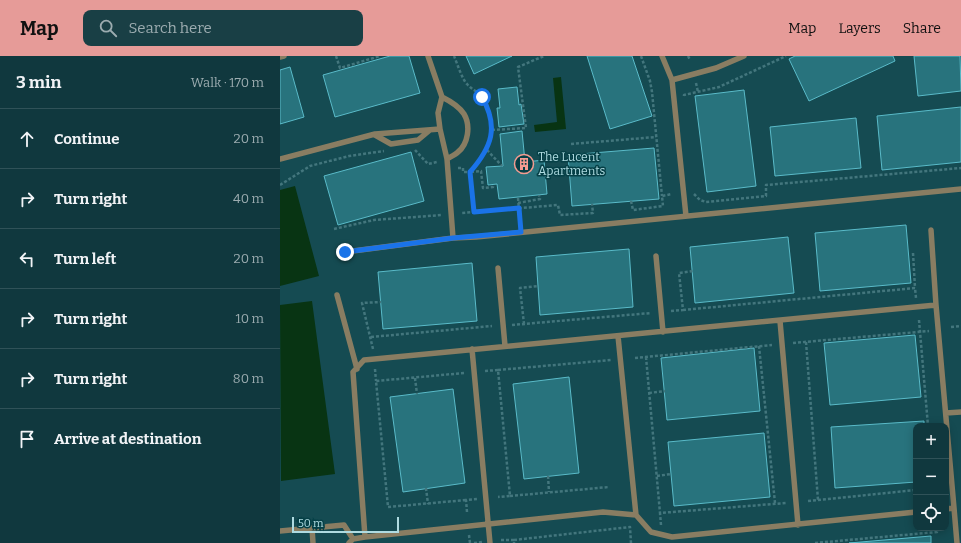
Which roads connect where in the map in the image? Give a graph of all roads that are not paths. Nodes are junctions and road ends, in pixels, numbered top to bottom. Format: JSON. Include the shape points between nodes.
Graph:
{"nodes":[{"id":1,"x":284,"y":56,"type":"edge"},
{"id":2,"x":428,"y":56,"type":"edge"},
{"id":3,"x":662,"y":56,"type":"edge"},
{"id":4,"x":744,"y":56,"type":"edge"},
{"id":5,"x":280,"y":57,"type":"edge"},
{"id":6,"x":672,"y":80,"type":"junction"},
{"id":7,"x":442,"y":97,"type":"junction"},
{"id":8,"x":440,"y":129,"type":"junction"},
{"id":9,"x":430,"y":130,"type":"junction"},
{"id":10,"x":375,"y":134,"type":"junction"},
{"id":11,"x":280,"y":159,"type":"edge"},
{"id":12,"x":447,"y":159,"type":"junction"},
{"id":13,"x":961,"y":189,"type":"edge"},
{"id":14,"x":686,"y":216,"type":"junction"},
{"id":15,"x":931,"y":230,"type":"dead end"},
{"id":16,"x":453,"y":238,"type":"junction"},
{"id":17,"x":345,"y":252,"type":"dead end"},
{"id":18,"x":656,"y":256,"type":"dead end"},
{"id":19,"x":498,"y":268,"type":"dead end"},
{"id":20,"x":337,"y":295,"type":"dead end"},
{"id":21,"x":936,"y":305,"type":"junction"},
{"id":22,"x":780,"y":321,"type":"junction"},
{"id":23,"x":663,"y":332,"type":"junction"},
{"id":24,"x":618,"y":336,"type":"junction"},
{"id":25,"x":505,"y":346,"type":"junction"},
{"id":26,"x":472,"y":349,"type":"junction"},
{"id":27,"x":356,"y":368,"type":"junction"},
{"id":28,"x":961,"y":412,"type":"edge"},
{"id":29,"x":946,"y":413,"type":"junction"},
{"id":30,"x":954,"y":508,"type":"junction"},
{"id":31,"x":949,"y":509,"type":"edge"},
{"id":32,"x":913,"y":512,"type":"edge"},
{"id":33,"x":636,"y":515,"type":"junction"},
{"id":34,"x":488,"y":524,"type":"junction"},
{"id":35,"x":798,"y":525,"type":"junction"},
{"id":36,"x":312,"y":528,"type":"junction"},
{"id":37,"x":280,"y":531,"type":"edge"},
{"id":38,"x":365,"y":537,"type":"junction"},
{"id":39,"x":672,"y":540,"type":"edge"},
{"id":40,"x":351,"y":541,"type":"edge"},
{"id":41,"x":313,"y":543,"type":"edge"},
{"id":42,"x":490,"y":543,"type":"edge"},
{"id":43,"x":957,"y":543,"type":"edge"}],
"edges":[{"from":1,"to":5,"type":"lane"},
{"from":2,"to":7,"type":"lane"},
{"from":3,"to":6,"type":"lane"},
{"from":4,"to":6,"type":"lane","via":[[716,68]]},
{"from":6,"to":14,"type":"lane"},
{"from":7,"to":8,"type":"lane","via":[[438,113]]},
{"from":7,"to":12,"type":"lane","via":[[454,103],[464,115],[468,129],[466,140],[459,152]]},
{"from":8,"to":9,"type":"lane"},
{"from":8,"to":12,"type":"lane"},
{"from":9,"to":10,"type":"lane"},
{"from":9,"to":10,"type":"lane","via":[[418,140],[391,144]]},
{"from":10,"to":11,"type":"lane"},
{"from":12,"to":16,"type":"lane"},
{"from":13,"to":14,"type":"lane"},
{"from":14,"to":16,"type":"lane"},
{"from":15,"to":21,"type":"lane"},
{"from":16,"to":17,"type":"lane"},
{"from":18,"to":23,"type":"lane"},
{"from":19,"to":25,"type":"lane"},
{"from":20,"to":27,"type":"lane"},
{"from":21,"to":22,"type":"lane"},
{"from":21,"to":29,"type":"lane"},
{"from":22,"to":23,"type":"lane"},
{"from":22,"to":35,"type":"lane"},
{"from":23,"to":24,"type":"lane"},
{"from":24,"to":25,"type":"lane"},
{"from":24,"to":33,"type":"lane"},
{"from":25,"to":26,"type":"lane"},
{"from":26,"to":27,"type":"lane","via":[[364,360]]},
{"from":26,"to":34,"type":"lane"},
{"from":27,"to":38,"type":"lane","via":[[353,372]]},
{"from":28,"to":29,"type":"lane"},
{"from":29,"to":30,"type":"lane"},
{"from":30,"to":31,"type":"lane"},
{"from":30,"to":43,"type":"lane"},
{"from":32,"to":35,"type":"lane"},
{"from":33,"to":34,"type":"lane","via":[[603,512]]},
{"from":33,"to":39,"type":"lane","via":[[651,532]]},
{"from":34,"to":38,"type":"lane"},
{"from":34,"to":42,"type":"lane"},
{"from":35,"to":39,"type":"lane"},
{"from":36,"to":37,"type":"lane"},
{"from":36,"to":40,"type":"lane","via":[[344,524]]},
{"from":36,"to":41,"type":"lane"},
{"from":38,"to":40,"type":"lane"}]}
